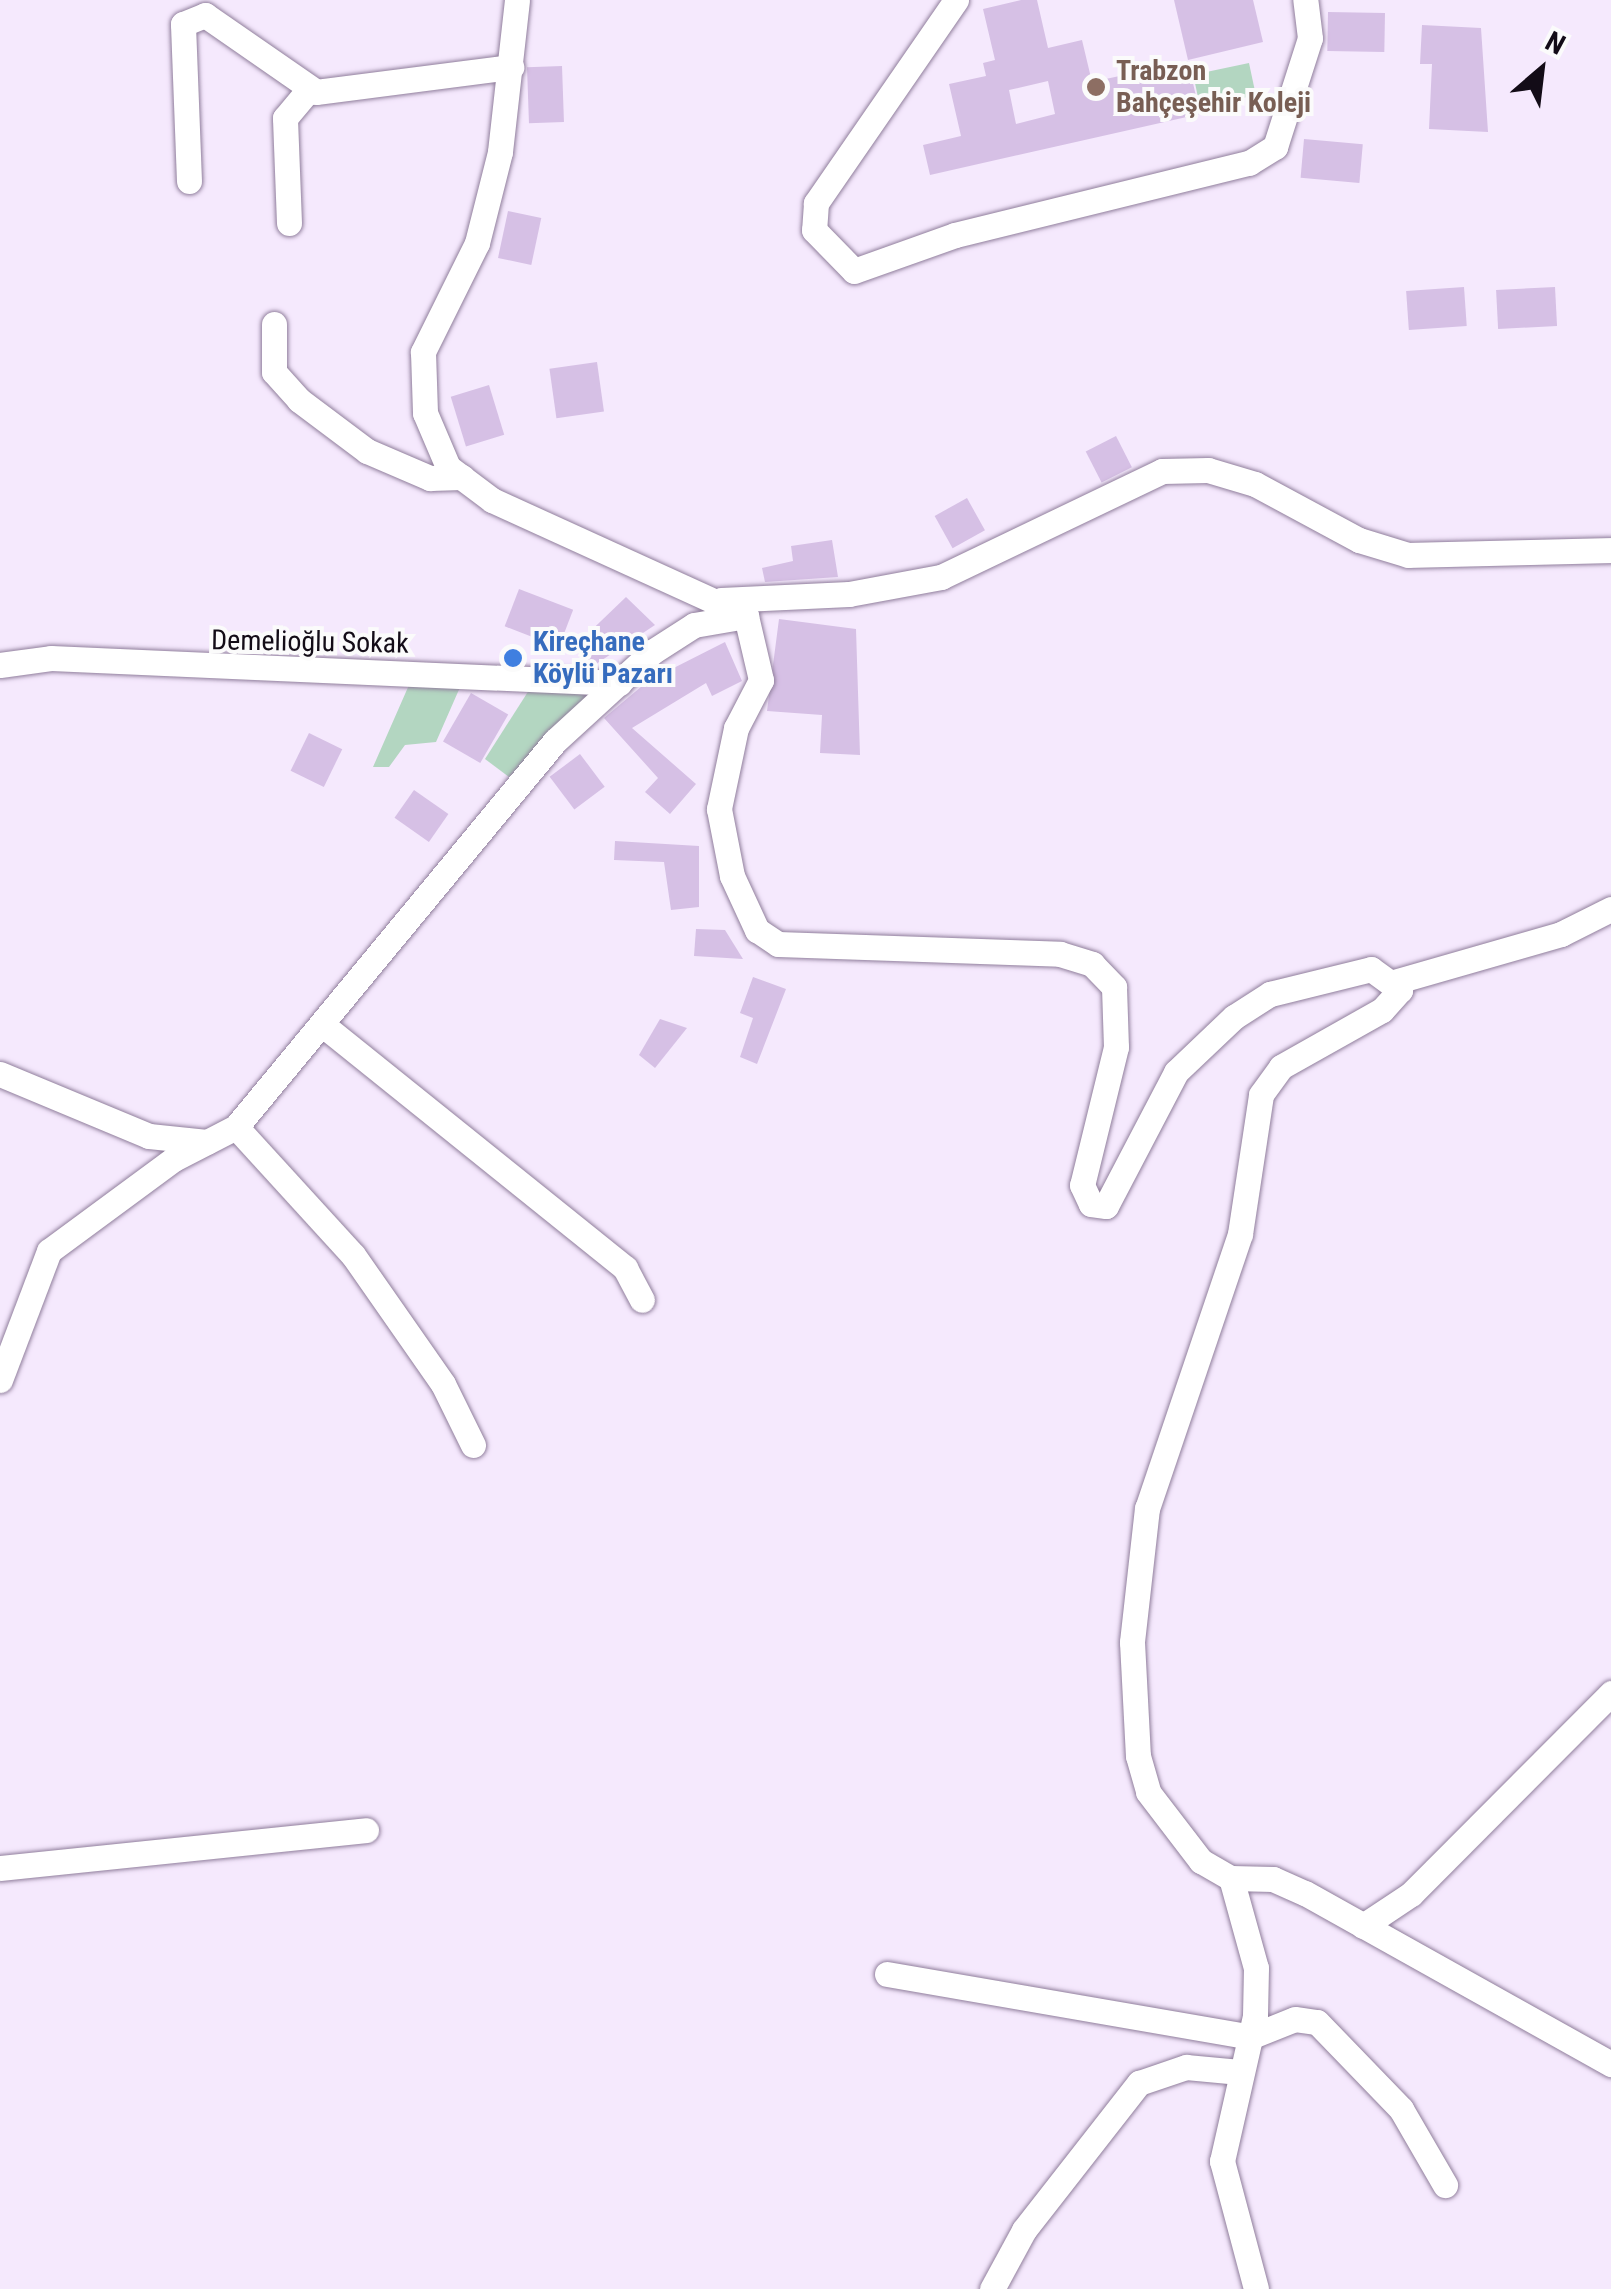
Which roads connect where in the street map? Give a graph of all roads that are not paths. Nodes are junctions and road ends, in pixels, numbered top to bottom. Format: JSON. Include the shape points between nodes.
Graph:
{"nodes":[{"id":1,"x":516,"y":0,"type":"edge"},
{"id":2,"x":956,"y":0,"type":"edge"},
{"id":3,"x":1305,"y":0,"type":"edge"},
{"id":4,"x":511,"y":67,"type":"junction"},
{"id":5,"x":310,"y":89,"type":"junction"},
{"id":6,"x":190,"y":181,"type":"dead end"},
{"id":7,"x":289,"y":222,"type":"dead end"},
{"id":8,"x":274,"y":324,"type":"dead end"},
{"id":9,"x":462,"y":478,"type":"junction"},
{"id":10,"x":1611,"y":550,"type":"edge"},
{"id":11,"x":721,"y":600,"type":"junction"},
{"id":12,"x":746,"y":616,"type":"junction"},
{"id":13,"x":0,"y":665,"type":"edge"},
{"id":14,"x":619,"y":683,"type":"junction"},
{"id":15,"x":1611,"y":908,"type":"edge"},
{"id":16,"x":1394,"y":982,"type":"junction"},
{"id":17,"x":323,"y":1024,"type":"junction"},
{"id":18,"x":0,"y":1074,"type":"edge"},
{"id":19,"x":236,"y":1127,"type":"junction"},
{"id":20,"x":207,"y":1142,"type":"junction"},
{"id":21,"x":642,"y":1300,"type":"dead end"},
{"id":22,"x":0,"y":1380,"type":"edge"},
{"id":23,"x":473,"y":1445,"type":"dead end"},
{"id":24,"x":1611,"y":1693,"type":"edge"},
{"id":25,"x":366,"y":1830,"type":"dead end"},
{"id":26,"x":0,"y":1868,"type":"edge"},
{"id":27,"x":1230,"y":1878,"type":"junction"},
{"id":28,"x":1363,"y":1926,"type":"junction"},
{"id":29,"x":887,"y":1974,"type":"dead end"},
{"id":30,"x":1250,"y":2037,"type":"junction"},
{"id":31,"x":1611,"y":2064,"type":"edge"},
{"id":32,"x":1240,"y":2072,"type":"junction"},
{"id":33,"x":1445,"y":2185,"type":"dead end"},
{"id":34,"x":992,"y":2289,"type":"edge"},
{"id":35,"x":1256,"y":2289,"type":"edge"}],
"edges":[{"from":1,"to":4,"type":"street"},
{"from":2,"to":3,"type":"street","via":[[816,203],[814,230],[854,271],[874,271],[955,235],[1215,177],[1262,155],[1274,147],[1310,38]]},
{"from":4,"to":5,"type":"street"},
{"from":4,"to":9,"type":"street","via":[[477,244],[423,352],[430,429]]},
{"from":5,"to":6,"type":"street","via":[[205,15],[183,24]]},
{"from":5,"to":7,"type":"street","via":[[285,118]]},
{"from":8,"to":9,"type":"street","via":[[274,372],[299,400],[367,451],[430,478]]},
{"from":9,"to":11,"type":"street","via":[[566,537]]},
{"from":10,"to":11,"type":"street","via":[[1408,555],[1359,540],[1255,484],[1208,470],[1162,472],[941,577],[849,594]]},
{"from":11,"to":12,"type":"street"},
{"from":12,"to":14,"type":"street","via":[[694,625]]},
{"from":12,"to":16,"type":"street","via":[[761,680],[736,728],[719,809],[742,906],[778,944],[1060,954],[1092,964],[1114,987],[1116,1047],[1087,1153],[1082,1185],[1091,1204],[1106,1206],[1176,1072],[1234,1016],[1270,994],[1371,969]]},
{"from":13,"to":14,"type":"street","name":"Demelioğlu Sokak","via":[[51,658]]},
{"from":14,"to":17,"type":"street","via":[[555,741],[414,902]]},
{"from":15,"to":16,"type":"street","via":[[1561,934]]},
{"from":16,"to":27,"type":"street","via":[[1400,990],[1382,1010],[1280,1068],[1261,1095],[1235,1250],[1147,1508],[1132,1642],[1138,1756],[1171,1830]]},
{"from":17,"to":19,"type":"street"},
{"from":17,"to":21,"type":"street","via":[[625,1268]]},
{"from":18,"to":20,"type":"street","via":[[149,1136]]},
{"from":19,"to":20,"type":"street"},
{"from":19,"to":23,"type":"street","via":[[353,1256],[443,1384]]},
{"from":20,"to":22,"type":"street","via":[[48,1251]]},
{"from":24,"to":28,"type":"street","via":[[1410,1894]]},
{"from":25,"to":26,"type":"street"},
{"from":27,"to":28,"type":"street","via":[[1273,1879]]},
{"from":27,"to":30,"type":"street","via":[[1256,1968]]},
{"from":28,"to":31,"type":"street"},
{"from":29,"to":30,"type":"street"},
{"from":30,"to":32,"type":"street"},
{"from":30,"to":33,"type":"street","via":[[1295,2018],[1330,2031],[1400,2108]]},
{"from":32,"to":34,"type":"street","via":[[1186,2066],[1139,2083],[1024,2230]]},
{"from":32,"to":35,"type":"street","via":[[1222,2162]]}]}
